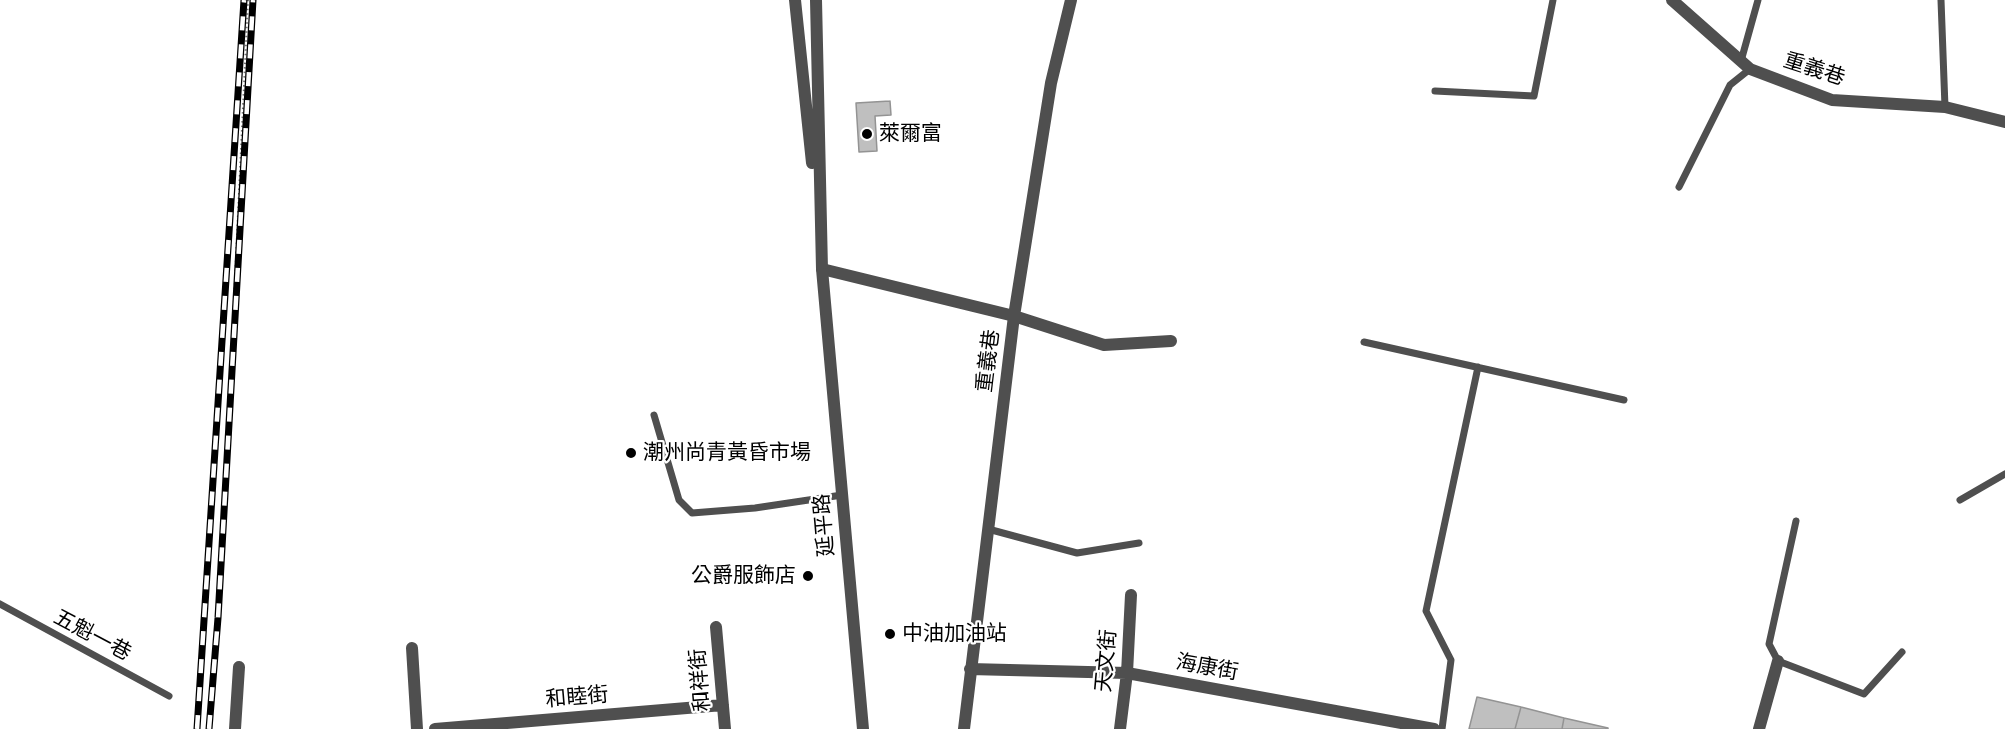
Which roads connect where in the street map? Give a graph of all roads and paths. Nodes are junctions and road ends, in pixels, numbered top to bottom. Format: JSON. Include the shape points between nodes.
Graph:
{"nodes":[{"id":1,"x":248,"y":0,"type":"edge"},
{"id":2,"x":795,"y":0,"type":"edge"},
{"id":3,"x":816,"y":0,"type":"edge"},
{"id":4,"x":1071,"y":0,"type":"edge"},
{"id":5,"x":1553,"y":0,"type":"edge"},
{"id":6,"x":1672,"y":0,"type":"edge"},
{"id":7,"x":1758,"y":0,"type":"edge"},
{"id":8,"x":1941,"y":0,"type":"edge"},
{"id":9,"x":1745,"y":65,"type":"junction"},
{"id":10,"x":1434,"y":91,"type":"dead end"},
{"id":11,"x":1945,"y":107,"type":"junction"},
{"id":12,"x":2005,"y":122,"type":"edge"},
{"id":13,"x":1679,"y":187,"type":"dead end"},
{"id":14,"x":821,"y":246,"type":"junction"},
{"id":15,"x":822,"y":269,"type":"junction"},
{"id":16,"x":1014,"y":316,"type":"junction"},
{"id":17,"x":1171,"y":341,"type":"dead end"},
{"id":18,"x":1364,"y":342,"type":"dead end"},
{"id":19,"x":1478,"y":368,"type":"junction"},
{"id":20,"x":1624,"y":400,"type":"dead end"},
{"id":21,"x":654,"y":415,"type":"dead end"},
{"id":22,"x":2005,"y":474,"type":"edge"},
{"id":23,"x":842,"y":495,"type":"junction"},
{"id":24,"x":1960,"y":500,"type":"dead end"},
{"id":25,"x":1796,"y":521,"type":"dead end"},
{"id":26,"x":988,"y":529,"type":"junction"},
{"id":27,"x":1139,"y":543,"type":"dead end"},
{"id":28,"x":1131,"y":595,"type":"dead end"},
{"id":29,"x":0,"y":604,"type":"edge"},
{"id":30,"x":716,"y":627,"type":"dead end"},
{"id":31,"x":412,"y":648,"type":"dead end"},
{"id":32,"x":1902,"y":652,"type":"dead end"},
{"id":33,"x":1778,"y":661,"type":"junction"},
{"id":34,"x":239,"y":667,"type":"dead end"},
{"id":35,"x":970,"y":669,"type":"junction"},
{"id":36,"x":1127,"y":673,"type":"junction"},
{"id":37,"x":169,"y":696,"type":"dead end"},
{"id":38,"x":723,"y":705,"type":"junction"},
{"id":39,"x":208,"y":729,"type":"edge"},
{"id":40,"x":235,"y":729,"type":"edge"},
{"id":41,"x":417,"y":729,"type":"edge"},
{"id":42,"x":435,"y":729,"type":"edge"},
{"id":43,"x":725,"y":729,"type":"edge"},
{"id":44,"x":863,"y":729,"type":"edge"},
{"id":45,"x":964,"y":729,"type":"edge"},
{"id":46,"x":1120,"y":729,"type":"edge"},
{"id":47,"x":1434,"y":729,"type":"edge"},
{"id":48,"x":1442,"y":729,"type":"edge"},
{"id":49,"x":1758,"y":729,"type":"edge"}],
"edges":[{"from":1,"to":39,"type":"path","via":[[219,622]]},
{"from":2,"to":14,"type":"street","name":"延平路"},
{"from":3,"to":14,"type":"street","name":"延平路"},
{"from":4,"to":16,"type":"street","name":"重義巷","via":[[1051,83]]},
{"from":5,"to":10,"type":"lane","via":[[1534,96]]},
{"from":6,"to":9,"type":"street","name":"重義巷"},
{"from":7,"to":9,"type":"lane"},
{"from":8,"to":11,"type":"lane"},
{"from":9,"to":11,"type":"street","name":"重義巷","via":[[1832,100]]},
{"from":9,"to":13,"type":"lane","via":[[1730,85]]},
{"from":11,"to":12,"type":"street","name":"重義巷"},
{"from":14,"to":15,"type":"street","name":"延平路"},
{"from":15,"to":16,"type":"street"},
{"from":15,"to":23,"type":"street","name":"延平路"},
{"from":16,"to":17,"type":"street","via":[[1104,345]]},
{"from":16,"to":26,"type":"street","name":"重義巷"},
{"from":18,"to":19,"type":"lane"},
{"from":19,"to":20,"type":"lane"},
{"from":19,"to":48,"type":"lane","via":[[1426,611],[1451,660]]},
{"from":21,"to":23,"type":"lane","via":[[679,500],[692,513]]},
{"from":22,"to":24,"type":"lane"},
{"from":23,"to":44,"type":"street","name":"延平路"},
{"from":25,"to":33,"type":"lane","via":[[1769,644]]},
{"from":26,"to":27,"type":"lane","via":[[1077,553]]},
{"from":26,"to":35,"type":"street","name":"重義巷"},
{"from":28,"to":36,"type":"street","name":"天文街"},
{"from":29,"to":37,"type":"lane","name":"五魁一巷"},
{"from":30,"to":38,"type":"street","name":"和祥街"},
{"from":31,"to":41,"type":"street"},
{"from":32,"to":33,"type":"lane","via":[[1864,694]]},
{"from":33,"to":49,"type":"street"},
{"from":34,"to":40,"type":"street"},
{"from":35,"to":36,"type":"street","name":"海康街"},
{"from":35,"to":45,"type":"street","name":"重義巷"},
{"from":36,"to":46,"type":"street","name":"天文街"},
{"from":36,"to":47,"type":"street","name":"海康街"},
{"from":38,"to":42,"type":"street","name":"和睦街"},
{"from":38,"to":43,"type":"street","name":"和祥街"}]}
